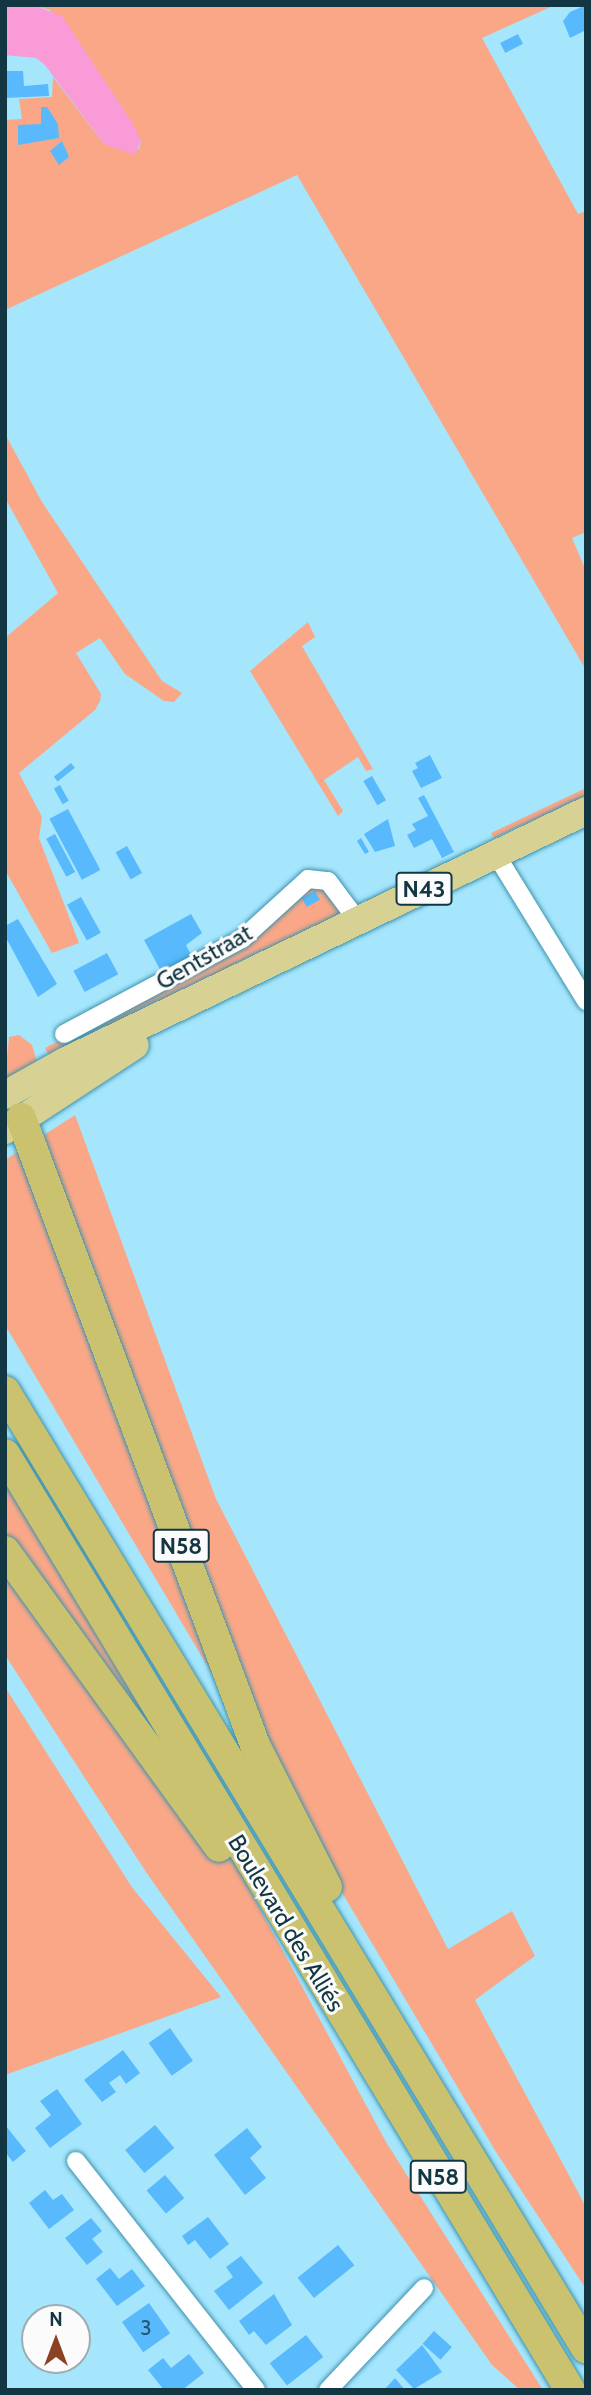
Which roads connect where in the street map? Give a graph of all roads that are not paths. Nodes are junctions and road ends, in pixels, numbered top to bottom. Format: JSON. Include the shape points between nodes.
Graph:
{"nodes":[{"id":1,"x":586,"y":811,"type":"edge"},
{"id":2,"x":495,"y":853,"type":"junction"},
{"id":3,"x":358,"y":921,"type":"junction"},
{"id":4,"x":586,"y":1001,"type":"edge"},
{"id":5,"x":64,"y":1034,"type":"dead end"},
{"id":6,"x":9,"y":1113,"type":"edge"},
{"id":7,"x":5,"y":1391,"type":"edge"},
{"id":8,"x":5,"y":1454,"type":"edge"},
{"id":9,"x":5,"y":1551,"type":"edge"},
{"id":10,"x":309,"y":1963,"type":"junction"},
{"id":11,"x":354,"y":1967,"type":"junction"},
{"id":12,"x":76,"y":2161,"type":"dead end"},
{"id":13,"x":424,"y":2288,"type":"dead end"},
{"id":14,"x":586,"y":2348,"type":"edge"},
{"id":15,"x":256,"y":2390,"type":"edge"},
{"id":16,"x":328,"y":2390,"type":"edge"},
{"id":17,"x":570,"y":2390,"type":"edge"}],
"edges":[{"from":1,"to":2,"type":"main road","number":"N43"},
{"from":2,"to":3,"type":"main road","number":"N43"},
{"from":2,"to":4,"type":"street"},
{"from":3,"to":5,"type":"street","name":"Gentstraat","via":[[328,881],[308,879],[242,939]]},
{"from":3,"to":6,"type":"main road","number":"N43","via":[[262,967]]},
{"from":6,"to":11,"type":"highway","number":"N58","via":[[255,1745],[335,1903]]},
{"from":7,"to":11,"type":"highway","name":"Boulevard des Alliés","number":"N58"},
{"from":8,"to":10,"type":"highway","name":"Boulevard des Alliés","number":"N58"},
{"from":9,"to":10,"type":"highway","number":"N58","via":[[172,1777],[244,1884]]},
{"from":10,"to":17,"type":"highway","name":"Boulevard des Alliés","number":"N58"},
{"from":11,"to":14,"type":"highway","name":"Boulevard des Alliés","number":"N58"},
{"from":12,"to":15,"type":"street"},
{"from":13,"to":16,"type":"street"}]}
